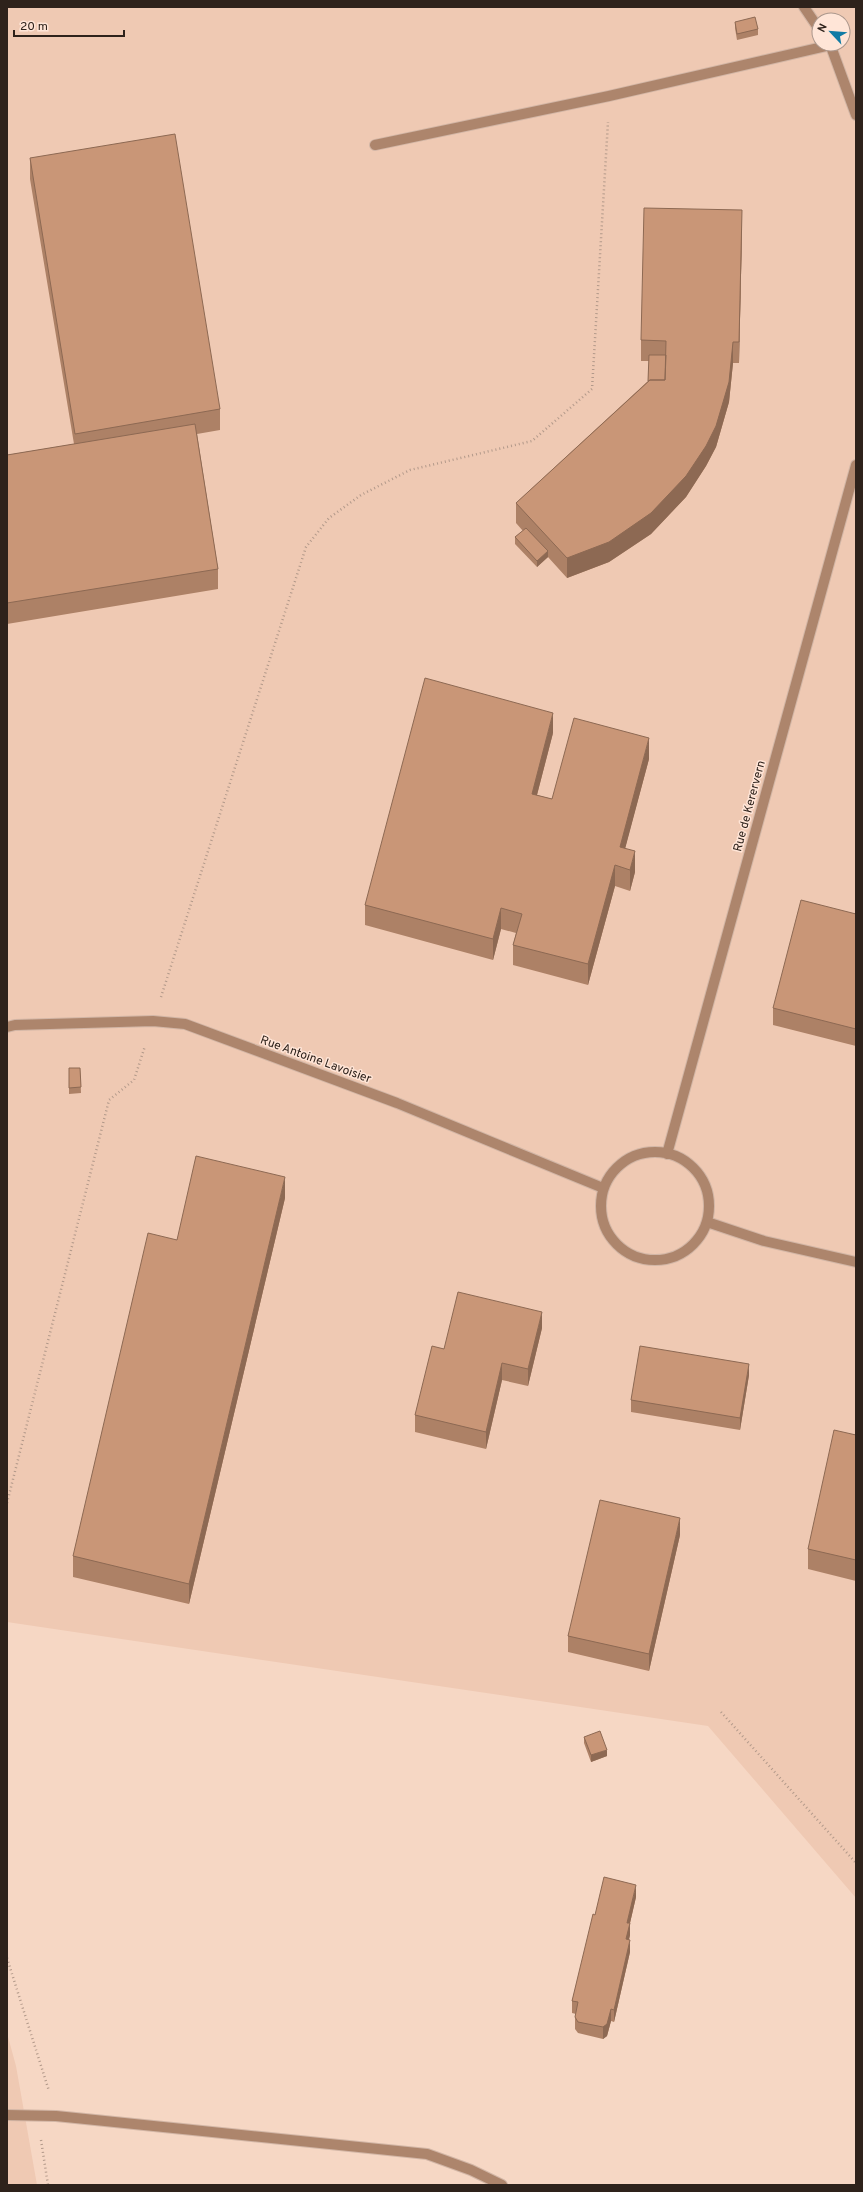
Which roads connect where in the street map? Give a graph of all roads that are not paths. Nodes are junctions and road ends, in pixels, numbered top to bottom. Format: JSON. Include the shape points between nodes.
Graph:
{"nodes":[{"id":1,"x":804,"y":7,"type":"edge"},
{"id":2,"x":811,"y":17,"type":"edge"},
{"id":3,"x":811,"y":49,"type":"edge"},
{"id":4,"x":833,"y":52,"type":"edge"},
{"id":5,"x":856,"y":115,"type":"edge"},
{"id":6,"x":375,"y":145,"type":"dead end"},
{"id":7,"x":856,"y":465,"type":"edge"},
{"id":8,"x":7,"y":1027,"type":"edge"},
{"id":9,"x":667,"y":1154,"type":"junction"},
{"id":10,"x":603,"y":1188,"type":"junction"},
{"id":11,"x":707,"y":1222,"type":"junction"},
{"id":12,"x":856,"y":1262,"type":"edge"},
{"id":13,"x":7,"y":2115,"type":"edge"},
{"id":14,"x":502,"y":2185,"type":"edge"}],
"edges":[{"from":1,"to":2,"type":"street"},
{"from":3,"to":6,"type":"street","via":[[609,96]]},
{"from":4,"to":5,"type":"street"},
{"from":7,"to":9,"type":"street","name":"Rue de Kerervern"},
{"from":8,"to":10,"type":"street","name":"Rue Antoine Lavoisier","via":[[153,1021],[185,1024],[397,1103]]},
{"from":9,"to":10,"type":"street","via":[[652,1152],[636,1155],[622,1163]]},
{"from":9,"to":11,"type":"street","via":[[683,1160],[697,1172],[703,1182],[709,1204]]},
{"from":10,"to":11,"type":"street","via":[[600,1206],[603,1223],[610,1238],[623,1251],[638,1258],[655,1261],[672,1258],[687,1250],[700,1237]]},
{"from":11,"to":12,"type":"street","via":[[764,1240]]},
{"from":13,"to":14,"type":"street","via":[[56,2116],[427,2154],[471,2170]]}]}
